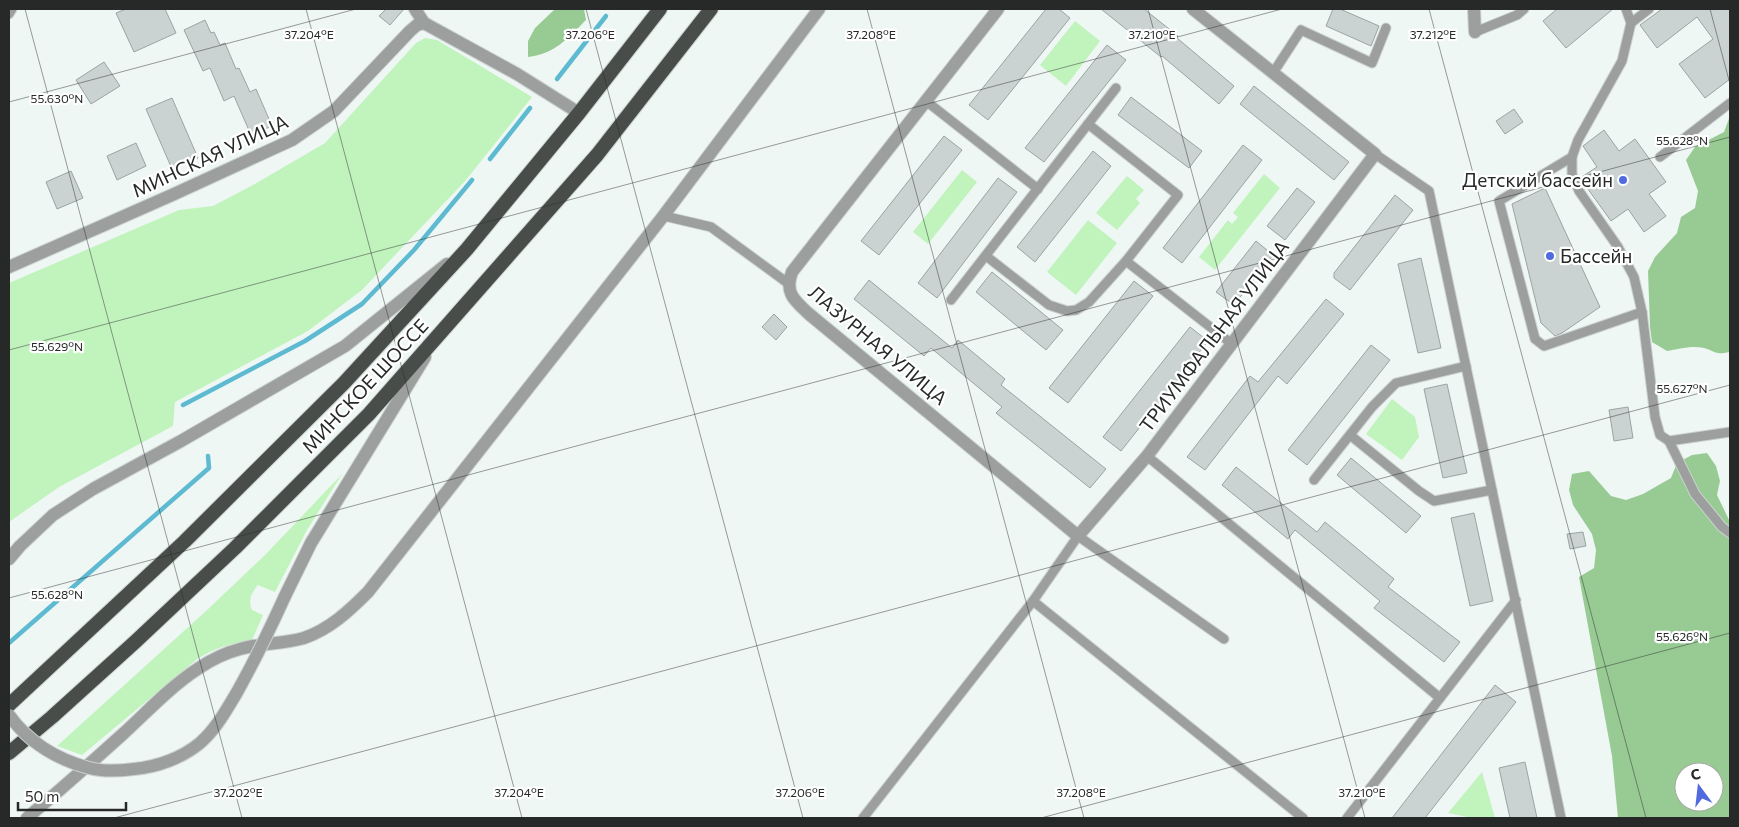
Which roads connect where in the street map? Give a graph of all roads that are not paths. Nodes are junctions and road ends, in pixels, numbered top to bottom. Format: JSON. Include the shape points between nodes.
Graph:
{"nodes":[{"id":1,"x":12,"y":9,"type":"edge"},
{"id":2,"x":414,"y":9,"type":"edge"},
{"id":3,"x":660,"y":9,"type":"edge"},
{"id":4,"x":711,"y":9,"type":"edge"},
{"id":5,"x":819,"y":9,"type":"edge"},
{"id":6,"x":998,"y":9,"type":"edge"},
{"id":7,"x":1193,"y":9,"type":"edge"},
{"id":8,"x":1474,"y":9,"type":"edge"},
{"id":9,"x":1524,"y":9,"type":"edge"},
{"id":10,"x":1626,"y":9,"type":"edge"},
{"id":11,"x":1649,"y":9,"type":"edge"},
{"id":12,"x":9,"y":14,"type":"edge"},
{"id":13,"x":424,"y":23,"type":"junction"},
{"id":14,"x":1631,"y":23,"type":"junction"},
{"id":15,"x":1386,"y":28,"type":"dead end"},
{"id":16,"x":1475,"y":32,"type":"joint"},
{"id":17,"x":1273,"y":73,"type":"junction"},
{"id":18,"x":1116,"y":88,"type":"dead end"},
{"id":19,"x":926,"y":101,"type":"junction"},
{"id":20,"x":1730,"y":103,"type":"edge"},
{"id":21,"x":579,"y":113,"type":"junction"},
{"id":22,"x":1088,"y":124,"type":"junction"},
{"id":23,"x":1375,"y":154,"type":"junction"},
{"id":24,"x":1572,"y":157,"type":"junction"},
{"id":25,"x":1660,"y":157,"type":"dead end"},
{"id":26,"x":1038,"y":189,"type":"junction"},
{"id":27,"x":664,"y":216,"type":"junction"},
{"id":28,"x":467,"y":248,"type":"junction"},
{"id":29,"x":986,"y":256,"type":"junction"},
{"id":30,"x":1126,"y":261,"type":"junction"},
{"id":31,"x":9,"y":267,"type":"edge"},
{"id":32,"x":789,"y":284,"type":"junction"},
{"id":33,"x":951,"y":300,"type":"dead end"},
{"id":34,"x":1642,"y":312,"type":"junction"},
{"id":35,"x":436,"y":339,"type":"junction"},
{"id":36,"x":1232,"y":344,"type":"junction"},
{"id":37,"x":1466,"y":366,"type":"junction"},
{"id":38,"x":1730,"y":432,"type":"edge"},
{"id":39,"x":1350,"y":435,"type":"junction"},
{"id":40,"x":1669,"y":442,"type":"junction"},
{"id":41,"x":1147,"y":456,"type":"junction"},
{"id":42,"x":1314,"y":480,"type":"dead end"},
{"id":43,"x":1492,"y":490,"type":"junction"},
{"id":44,"x":1730,"y":533,"type":"edge"},
{"id":45,"x":1078,"y":536,"type":"junction"},
{"id":46,"x":9,"y":559,"type":"edge"},
{"id":47,"x":1516,"y":600,"type":"junction"},
{"id":48,"x":1033,"y":601,"type":"junction"},
{"id":49,"x":1224,"y":639,"type":"dead end"},
{"id":50,"x":1440,"y":698,"type":"junction"},
{"id":51,"x":9,"y":705,"type":"edge"},
{"id":52,"x":9,"y":715,"type":"edge"},
{"id":53,"x":9,"y":753,"type":"edge"},
{"id":54,"x":27,"y":818,"type":"edge"},
{"id":55,"x":863,"y":818,"type":"edge"},
{"id":56,"x":1303,"y":818,"type":"edge"},
{"id":57,"x":1347,"y":818,"type":"edge"},
{"id":58,"x":1561,"y":818,"type":"edge"}],
"edges":[{"from":1,"to":12,"type":"lane"},
{"from":2,"to":13,"type":"street"},
{"from":3,"to":21,"type":"highway","name":"МИНСКОЕ ШОССЕ"},
{"from":4,"to":35,"type":"highway","name":"МИНСКОЕ ШОССЕ","via":[[597,155]]},
{"from":5,"to":27,"type":"street"},
{"from":6,"to":19,"type":"street","name":"ЛАЗУРНАЯ УЛИЦА"},
{"from":7,"to":17,"type":"street"},
{"from":8,"to":16,"type":"street"},
{"from":9,"to":16,"type":"lane"},
{"from":10,"to":14,"type":"lane"},
{"from":11,"to":14,"type":"lane"},
{"from":13,"to":21,"type":"street","via":[[517,74]]},
{"from":13,"to":31,"type":"street","name":"МИНСКАЯ УЛИЦА","via":[[410,31],[334,111],[292,140]]},
{"from":14,"to":24,"type":"lane","via":[[1622,61],[1578,140]]},
{"from":15,"to":17,"type":"lane","via":[[1372,63],[1301,30]]},
{"from":17,"to":23,"type":"street"},
{"from":18,"to":22,"type":"lane"},
{"from":19,"to":26,"type":"lane"},
{"from":19,"to":32,"type":"street","name":"ЛАЗУРНАЯ УЛИЦА","via":[[792,272]]},
{"from":20,"to":25,"type":"lane"},
{"from":21,"to":28,"type":"highway","name":"МИНСКОЕ ШОССЕ"},
{"from":22,"to":26,"type":"lane"},
{"from":22,"to":30,"type":"lane","via":[[1178,194]]},
{"from":23,"to":36,"type":"street","name":"ТРИУМФАЛЬНАЯ УЛИЦА"},
{"from":23,"to":37,"type":"lane","via":[[1429,191]]},
{"from":24,"to":34,"type":"lane","via":[[1572,174],[1579,191],[1618,247],[1634,277]]},
{"from":24,"to":34,"type":"lane","via":[[1500,201],[1535,339],[1544,346]]},
{"from":26,"to":29,"type":"lane"},
{"from":27,"to":32,"type":"lane","via":[[711,227]]},
{"from":27,"to":54,"type":"street","via":[[368,592],[349,611],[303,638],[241,648],[198,669],[162,697]]},
{"from":28,"to":46,"type":"street","via":[[345,346],[59,511]]},
{"from":28,"to":51,"type":"highway","name":"МИНСКОЕ ШОССЕ","via":[[344,383],[186,541]]},
{"from":29,"to":30,"type":"lane","via":[[1049,305],[1067,311],[1089,302]]},
{"from":29,"to":33,"type":"lane"},
{"from":30,"to":36,"type":"lane"},
{"from":32,"to":45,"type":"street","name":"ЛАЗУРНАЯ УЛИЦА","via":[[796,301],[809,314]]},
{"from":34,"to":40,"type":"lane","via":[[1655,416],[1660,435]]},
{"from":35,"to":52,"type":"street","bridge":true,"via":[[311,543],[252,666],[220,721],[198,744],[161,764],[101,771],[53,755],[35,744]]},
{"from":35,"to":53,"type":"highway","name":"МИНСКОЕ ШОССЕ","via":[[369,414],[235,548]]},
{"from":36,"to":41,"type":"street","name":"ТРИУМФАЛЬНАЯ УЛИЦА"},
{"from":37,"to":39,"type":"lane","via":[[1396,383]]},
{"from":37,"to":43,"type":"lane"},
{"from":38,"to":40,"type":"lane"},
{"from":39,"to":42,"type":"lane"},
{"from":39,"to":43,"type":"lane","via":[[1434,501]]},
{"from":40,"to":44,"type":"lane","via":[[1695,494]]},
{"from":41,"to":45,"type":"street","name":"ТРИУМФАЛЬНАЯ УЛИЦА"},
{"from":41,"to":50,"type":"lane"},
{"from":43,"to":47,"type":"lane"},
{"from":45,"to":48,"type":"lane"},
{"from":45,"to":49,"type":"lane"},
{"from":47,"to":50,"type":"lane"},
{"from":47,"to":58,"type":"lane"},
{"from":48,"to":55,"type":"lane"},
{"from":48,"to":56,"type":"lane"},
{"from":50,"to":57,"type":"lane"}]}
